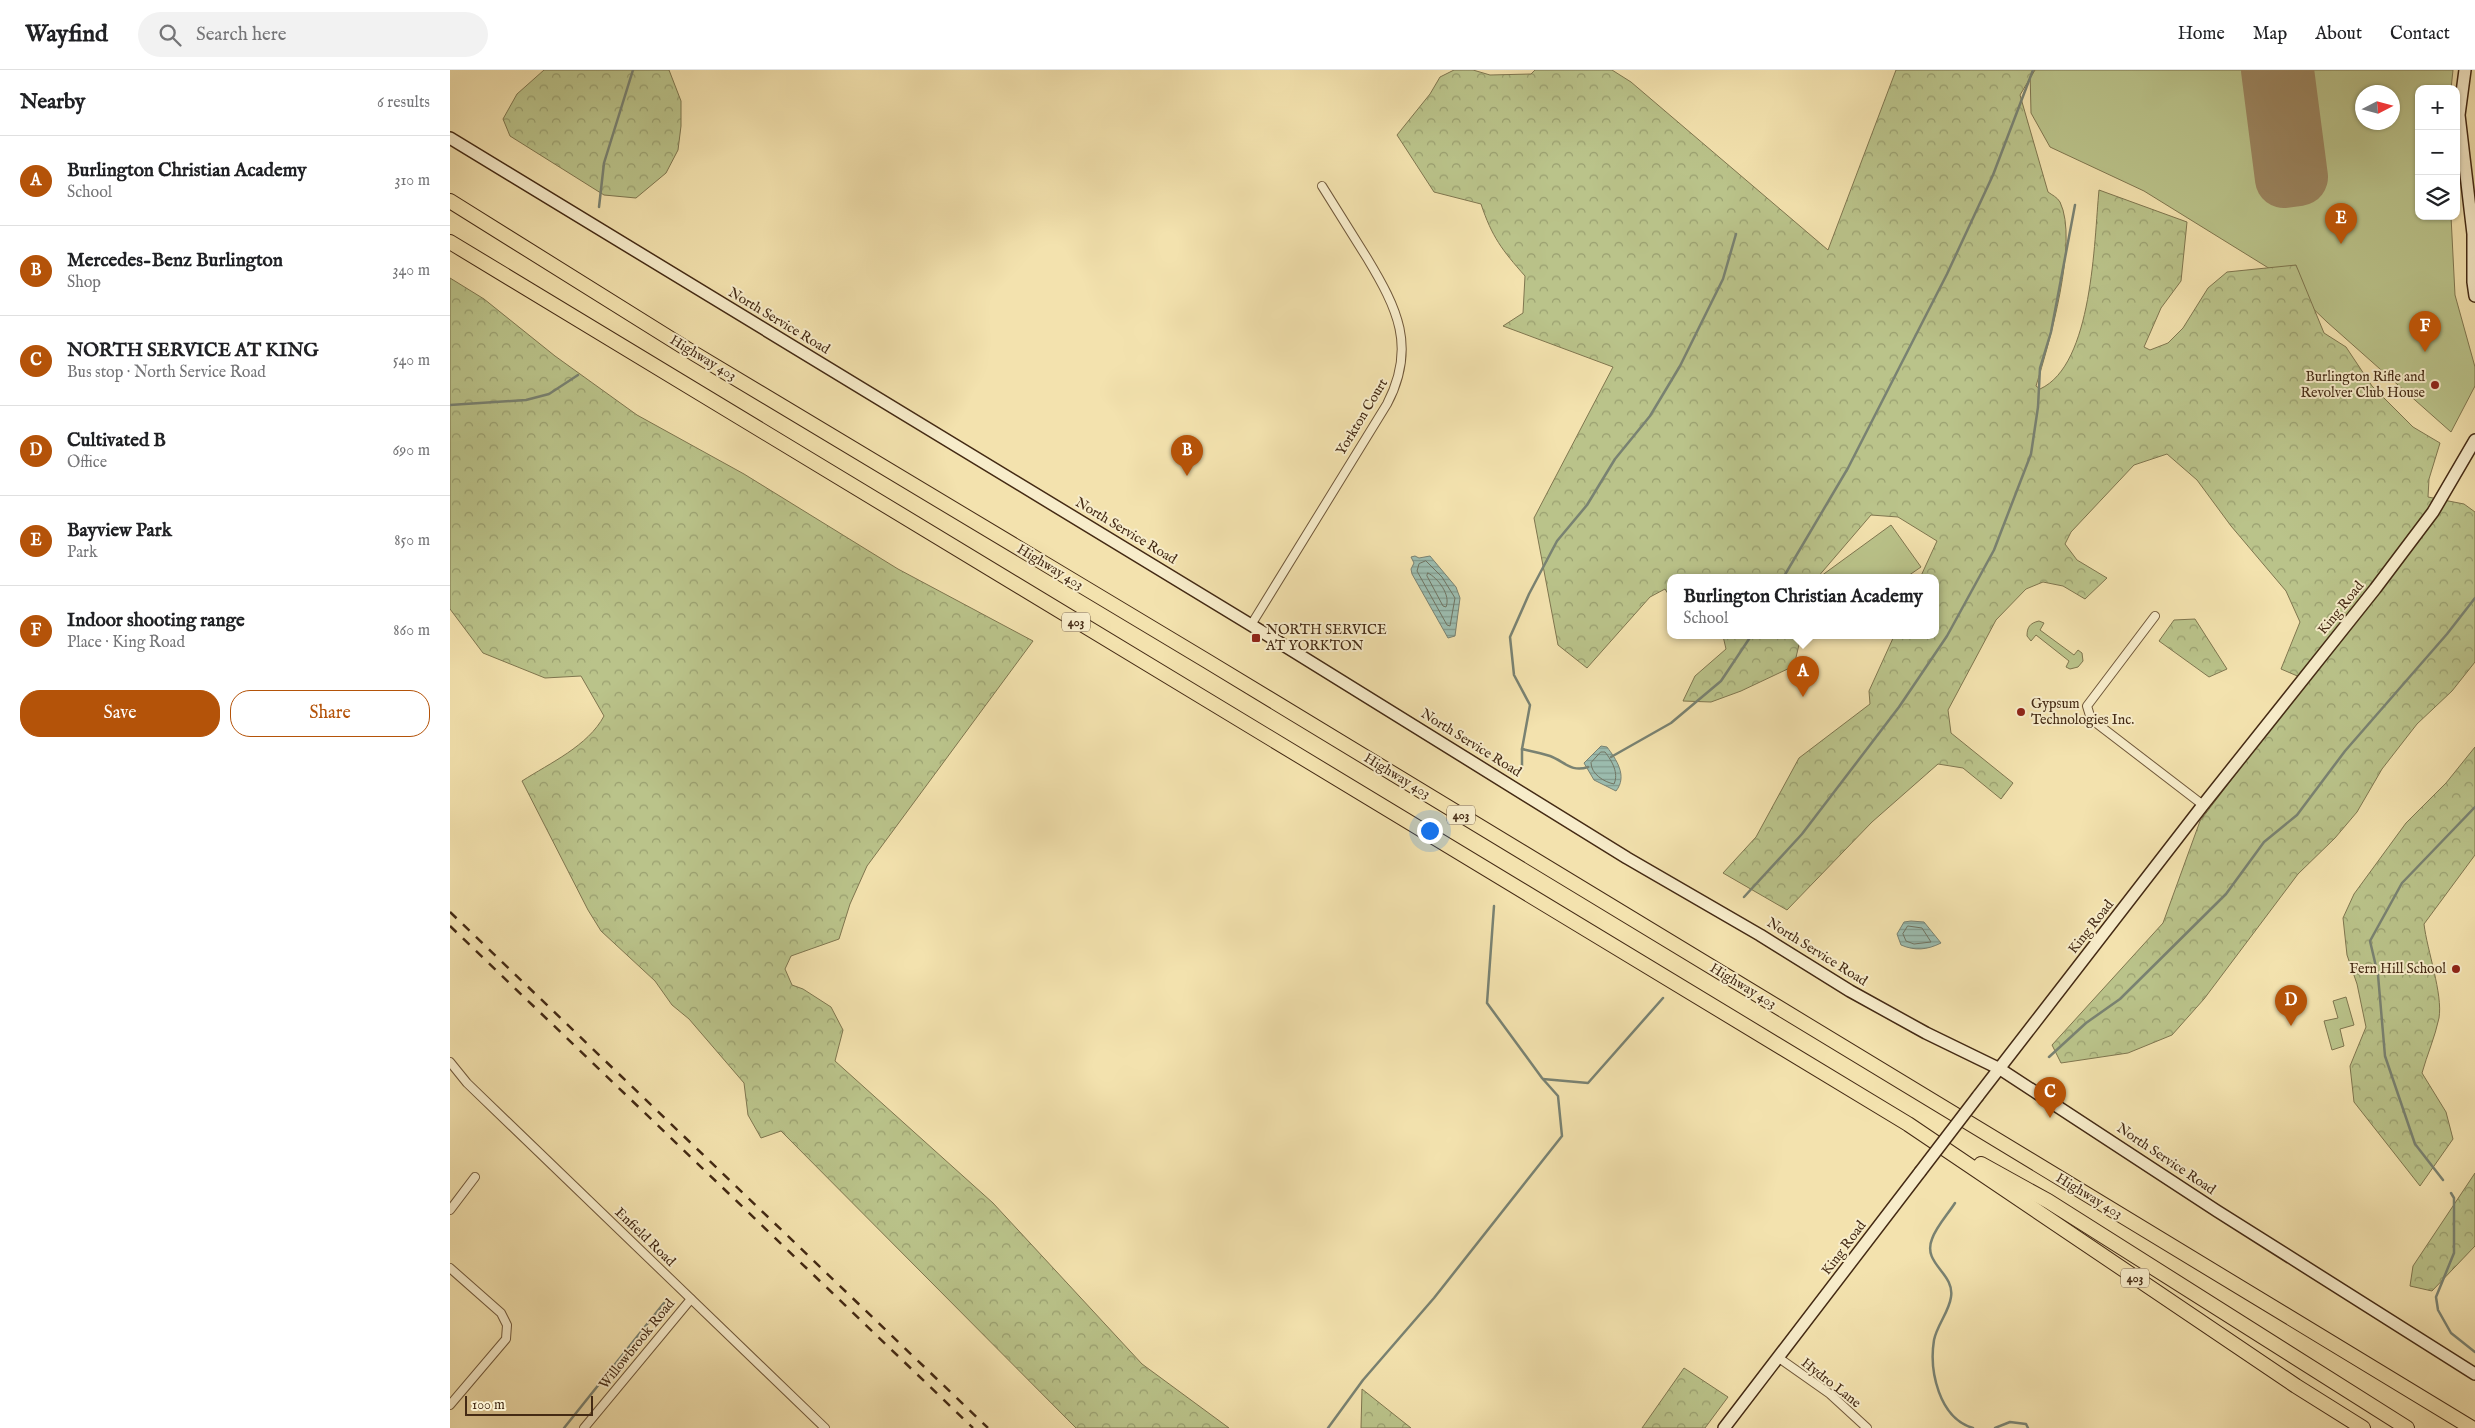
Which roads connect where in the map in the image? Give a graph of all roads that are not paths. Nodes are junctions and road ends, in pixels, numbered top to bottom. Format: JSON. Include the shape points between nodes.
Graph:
{"nodes":[{"id":1,"x":2465,"y":70,"type":"edge"},
{"id":2,"x":450,"y":138,"type":"edge"},
{"id":3,"x":1322,"y":186,"type":"dead end"},
{"id":4,"x":450,"y":201,"type":"edge"},
{"id":5,"x":450,"y":242,"type":"edge"},
{"id":6,"x":2475,"y":296,"type":"edge"},
{"id":7,"x":2475,"y":440,"type":"edge"},
{"id":8,"x":2155,"y":616,"type":"dead end"},
{"id":9,"x":1252,"y":625,"type":"junction"},
{"id":10,"x":2203,"y":805,"type":"junction"},
{"id":11,"x":450,"y":1062,"type":"edge"},
{"id":12,"x":2000,"y":1069,"type":"junction"},
{"id":13,"x":1908,"y":1124,"type":"junction"},
{"id":14,"x":475,"y":1177,"type":"dead end"},
{"id":15,"x":450,"y":1210,"type":"edge"},
{"id":16,"x":450,"y":1268,"type":"edge"},
{"id":17,"x":691,"y":1299,"type":"junction"},
{"id":18,"x":1779,"y":1358,"type":"junction"},
{"id":19,"x":2475,"y":1374,"type":"edge"},
{"id":20,"x":450,"y":1405,"type":"edge"},
{"id":21,"x":584,"y":1428,"type":"edge"},
{"id":22,"x":825,"y":1428,"type":"edge"},
{"id":23,"x":1724,"y":1428,"type":"edge"},
{"id":24,"x":1867,"y":1428,"type":"edge"},
{"id":25,"x":2364,"y":1428,"type":"edge"},
{"id":26,"x":2407,"y":1428,"type":"edge"},
{"id":27,"x":2472,"y":1428,"type":"edge"}],
"edges":[{"from":1,"to":6,"type":"street","via":[[2459,115],[2473,234]]},
{"from":2,"to":9,"type":"street","name":"North Service Road"},
{"from":3,"to":9,"type":"street","name":"Yorkton Court","via":[[1387,292],[1398,319],[1403,345],[1402,366],[1387,404]]},
{"from":4,"to":27,"type":"highway","name":"Highway 403","number":"403","via":[[695,354]]},
{"from":5,"to":13,"type":"highway","number":"403"},
{"from":7,"to":10,"type":"street","name":"King Road","via":[[2433,512]]},
{"from":8,"to":10,"type":"street","via":[[2087,706],[2090,719]]},
{"from":9,"to":12,"type":"street","name":"North Service Road","via":[[1627,858],[1850,991]]},
{"from":10,"to":12,"type":"street","name":"King Road"},
{"from":11,"to":17,"type":"street","name":"Enfield Road","via":[[466,1083]]},
{"from":12,"to":18,"type":"street","name":"King Road","bridge":true},
{"from":12,"to":19,"type":"street","name":"North Service Road"},
{"from":13,"to":25,"type":"highway","number":"403","via":[[2288,1381]]},
{"from":13,"to":26,"type":"highway","via":[[2048,1201]]},
{"from":14,"to":15,"type":"street"},
{"from":16,"to":20,"type":"street","via":[[501,1313],[507,1324],[506,1339]]},
{"from":17,"to":21,"type":"street","name":"Willowbrook Road"},
{"from":17,"to":22,"type":"street","name":"Enfield Road"},
{"from":18,"to":23,"type":"street","name":"King Road"},
{"from":18,"to":24,"type":"street","name":"Hydro Lane","via":[[1830,1394]]}]}
